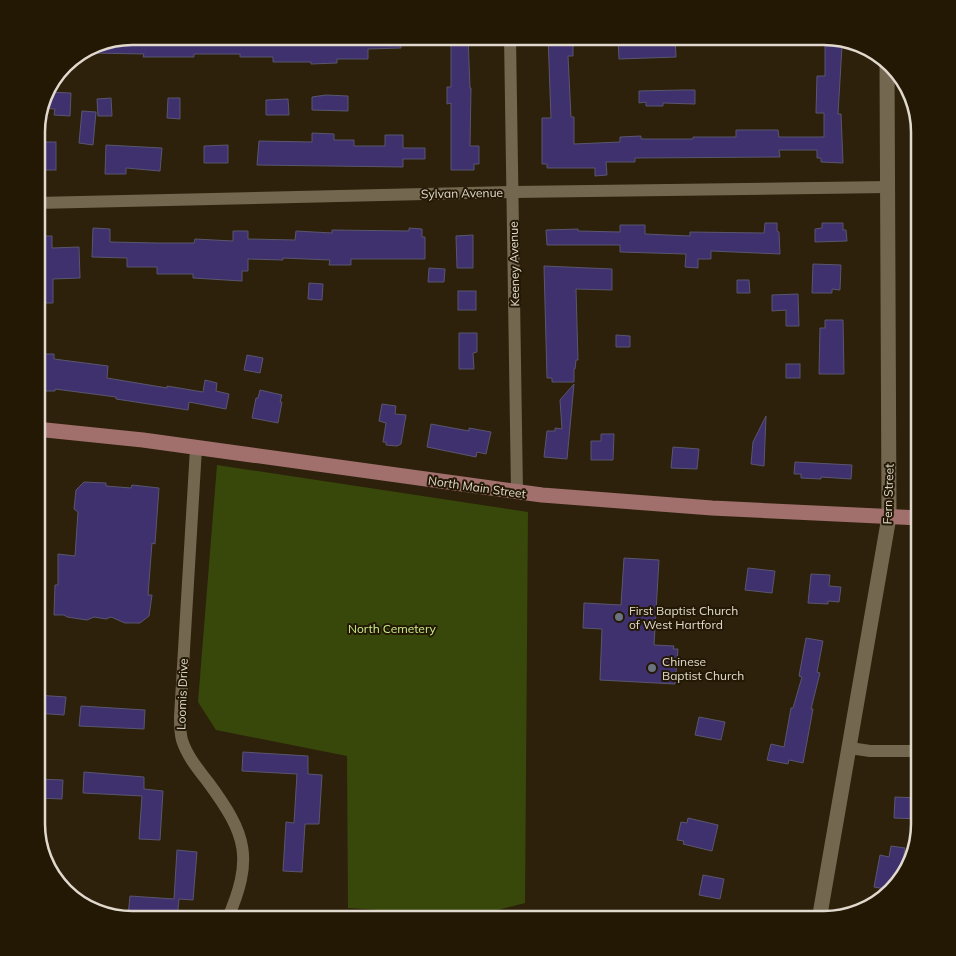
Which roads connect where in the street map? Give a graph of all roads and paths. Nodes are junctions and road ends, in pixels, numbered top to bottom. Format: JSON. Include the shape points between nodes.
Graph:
{"nodes":[{"id":1,"x":510,"y":45,"type":"edge"},
{"id":2,"x":887,"y":72,"type":"edge"},
{"id":3,"x":888,"y":187,"type":"junction"},
{"id":4,"x":513,"y":192,"type":"junction"},
{"id":5,"x":45,"y":202,"type":"edge"},
{"id":6,"x":45,"y":430,"type":"edge"},
{"id":7,"x":196,"y":448,"type":"junction"},
{"id":8,"x":517,"y":492,"type":"junction"},
{"id":9,"x":889,"y":517,"type":"junction"},
{"id":10,"x":911,"y":518,"type":"edge"},
{"id":11,"x":850,"y":748,"type":"junction"},
{"id":12,"x":911,"y":752,"type":"edge"},
{"id":13,"x":231,"y":911,"type":"edge"},
{"id":14,"x":821,"y":911,"type":"edge"}],
"edges":[{"from":1,"to":4,"type":"street","name":"Keeney Avenue"},
{"from":2,"to":3,"type":"street","name":"Fern Street"},
{"from":3,"to":4,"type":"street","name":"Sylvan Avenue"},
{"from":3,"to":9,"type":"street","name":"Fern Street"},
{"from":4,"to":5,"type":"street","name":"Sylvan Avenue"},
{"from":4,"to":8,"type":"street","name":"Keeney Avenue"},
{"from":6,"to":7,"type":"main road","name":"North Main Street"},
{"from":7,"to":8,"type":"main road","name":"North Main Street"},
{"from":7,"to":13,"type":"street","name":"Loomis Drive","via":[[180,717],[182,739],[192,761],[228,810],[243,847],[243,871]]},
{"from":8,"to":9,"type":"main road","name":"North Main Street","via":[[712,508]]},
{"from":9,"to":10,"type":"main road","name":"North Main Street"},
{"from":9,"to":11,"type":"street","name":"Fern Street"},
{"from":11,"to":12,"type":"street"},
{"from":11,"to":14,"type":"street","name":"Fern Street"}]}
